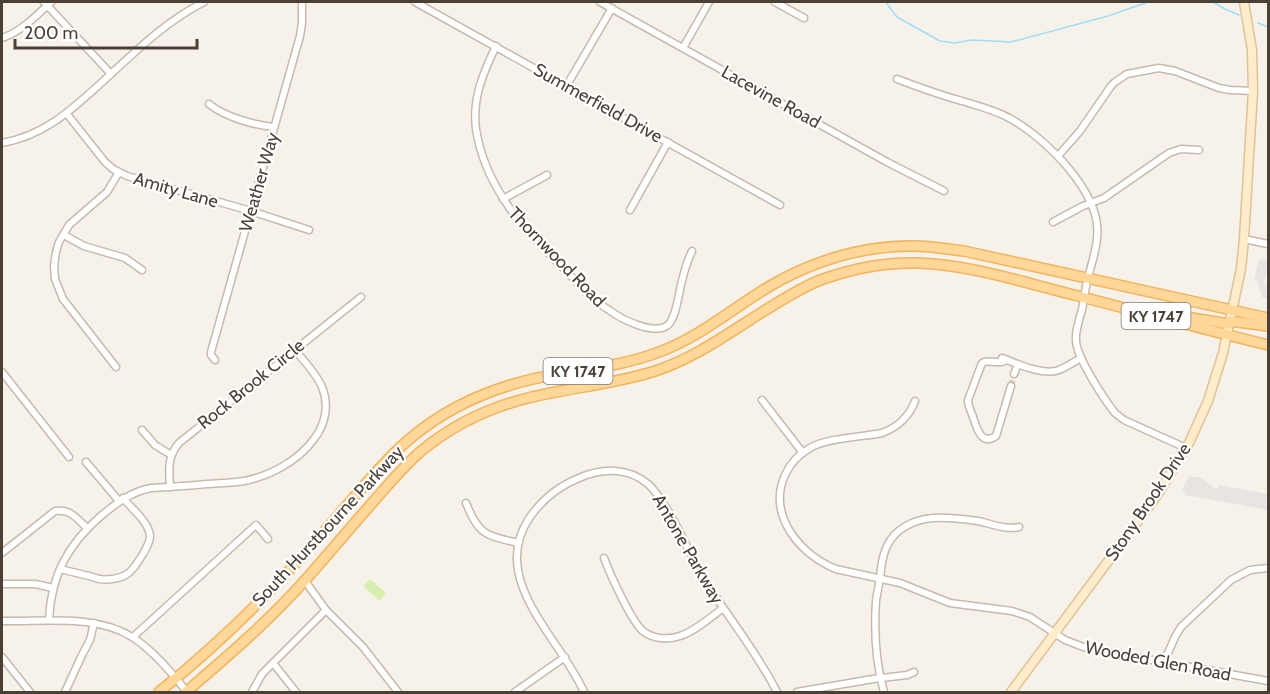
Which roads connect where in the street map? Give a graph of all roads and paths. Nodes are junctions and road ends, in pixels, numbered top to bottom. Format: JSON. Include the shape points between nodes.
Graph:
{"nodes":[{"id":1,"x":204,"y":2,"type":"edge"},
{"id":2,"x":302,"y":2,"type":"edge"},
{"id":3,"x":415,"y":2,"type":"edge"},
{"id":4,"x":600,"y":2,"type":"edge"},
{"id":5,"x":710,"y":2,"type":"edge"},
{"id":6,"x":775,"y":2,"type":"edge"},
{"id":7,"x":1244,"y":2,"type":"edge"},
{"id":8,"x":48,"y":3,"type":"edge"},
{"id":9,"x":612,"y":8,"type":"junction"},
{"id":10,"x":804,"y":18,"type":"dead end"},
{"id":11,"x":2,"y":38,"type":"edge"},
{"id":12,"x":496,"y":46,"type":"junction"},
{"id":13,"x":683,"y":48,"type":"junction"},
{"id":14,"x":111,"y":74,"type":"junction"},
{"id":15,"x":897,"y":79,"type":"dead end"},
{"id":16,"x":567,"y":85,"type":"junction"},
{"id":17,"x":1253,"y":91,"type":"junction"},
{"id":18,"x":209,"y":104,"type":"dead end"},
{"id":19,"x":67,"y":114,"type":"junction"},
{"id":20,"x":274,"y":127,"type":"junction"},
{"id":21,"x":668,"y":142,"type":"junction"},
{"id":22,"x":2,"y":143,"type":"edge"},
{"id":23,"x":1199,"y":150,"type":"dead end"},
{"id":24,"x":1058,"y":156,"type":"junction"},
{"id":25,"x":119,"y":172,"type":"junction"},
{"id":26,"x":547,"y":175,"type":"dead end"},
{"id":27,"x":944,"y":191,"type":"dead end"},
{"id":28,"x":503,"y":199,"type":"junction"},
{"id":29,"x":1090,"y":203,"type":"junction"},
{"id":30,"x":780,"y":205,"type":"dead end"},
{"id":31,"x":630,"y":210,"type":"dead end"},
{"id":32,"x":251,"y":211,"type":"junction"},
{"id":33,"x":1053,"y":222,"type":"dead end"},
{"id":34,"x":309,"y":230,"type":"dead end"},
{"id":35,"x":64,"y":235,"type":"junction"},
{"id":36,"x":1244,"y":239,"type":"junction"},
{"id":37,"x":1269,"y":244,"type":"edge"},
{"id":38,"x":692,"y":251,"type":"dead end"},
{"id":39,"x":142,"y":270,"type":"dead end"},
{"id":40,"x":1088,"y":278,"type":"junction"},
{"id":41,"x":361,"y":297,"type":"dead end"},
{"id":42,"x":1084,"y":298,"type":"junction"},
{"id":43,"x":1129,"y":309,"type":"junction"},
{"id":44,"x":1232,"y":310,"type":"junction"},
{"id":45,"x":1269,"y":318,"type":"edge"},
{"id":46,"x":1230,"y":322,"type":"junction"},
{"id":47,"x":1269,"y":326,"type":"edge"},
{"id":48,"x":1227,"y":335,"type":"junction"},
{"id":49,"x":1269,"y":345,"type":"edge"},
{"id":50,"x":294,"y":349,"type":"junction"},
{"id":51,"x":1081,"y":358,"type":"junction"},
{"id":52,"x":215,"y":360,"type":"dead end"},
{"id":53,"x":1018,"y":364,"type":"junction"},
{"id":54,"x":116,"y":367,"type":"dead end"},
{"id":55,"x":2,"y":372,"type":"edge"},
{"id":56,"x":1014,"y":375,"type":"tunnel mouth"},
{"id":57,"x":1011,"y":386,"type":"tunnel mouth"},
{"id":58,"x":762,"y":400,"type":"dead end"},
{"id":59,"x":915,"y":401,"type":"dead end"},
{"id":60,"x":142,"y":430,"type":"dead end"},
{"id":61,"x":1186,"y":448,"type":"junction"},
{"id":62,"x":803,"y":453,"type":"junction"},
{"id":63,"x":171,"y":455,"type":"junction"},
{"id":64,"x":69,"y":458,"type":"dead end"},
{"id":65,"x":86,"y":462,"type":"dead end"},
{"id":66,"x":170,"y":487,"type":"junction"},
{"id":67,"x":121,"y":499,"type":"junction"},
{"id":68,"x":466,"y":503,"type":"dead end"},
{"id":69,"x":1019,"y":527,"type":"dead end"},
{"id":70,"x":87,"y":528,"type":"junction"},
{"id":71,"x":268,"y":539,"type":"dead end"},
{"id":72,"x":518,"y":543,"type":"junction"},
{"id":73,"x":2,"y":553,"type":"edge"},
{"id":74,"x":604,"y":558,"type":"dead end"},
{"id":75,"x":1269,"y":568,"type":"edge"},
{"id":76,"x":60,"y":569,"type":"junction"},
{"id":77,"x":880,"y":579,"type":"junction"},
{"id":78,"x":304,"y":581,"type":"junction"},
{"id":79,"x":2,"y":584,"type":"edge"},
{"id":80,"x":53,"y":588,"type":"junction"},
{"id":81,"x":723,"y":609,"type":"junction"},
{"id":82,"x":327,"y":610,"type":"junction"},
{"id":83,"x":49,"y":620,"type":"junction"},
{"id":84,"x":2,"y":621,"type":"edge"},
{"id":85,"x":94,"y":623,"type":"junction"},
{"id":86,"x":1055,"y":633,"type":"junction"},
{"id":87,"x":133,"y":637,"type":"junction"},
{"id":88,"x":2,"y":657,"type":"edge"},
{"id":89,"x":565,"y":657,"type":"junction"},
{"id":90,"x":1164,"y":662,"type":"junction"},
{"id":91,"x":273,"y":663,"type":"junction"},
{"id":92,"x":914,"y":672,"type":"dead end"},
{"id":93,"x":176,"y":678,"type":"junction"},
{"id":94,"x":881,"y":678,"type":"junction"},
{"id":95,"x":1269,"y":681,"type":"edge"},
{"id":96,"x":187,"y":692,"type":"edge"},
{"id":97,"x":30,"y":693,"type":"edge"},
{"id":98,"x":65,"y":693,"type":"edge"},
{"id":99,"x":159,"y":693,"type":"edge"},
{"id":100,"x":252,"y":693,"type":"edge"},
{"id":101,"x":296,"y":693,"type":"edge"},
{"id":102,"x":398,"y":693,"type":"edge"},
{"id":103,"x":515,"y":693,"type":"edge"},
{"id":104,"x":584,"y":693,"type":"edge"},
{"id":105,"x":777,"y":693,"type":"edge"},
{"id":106,"x":797,"y":693,"type":"edge"},
{"id":107,"x":884,"y":693,"type":"edge"},
{"id":108,"x":1011,"y":693,"type":"edge"}],
"edges":[{"from":1,"to":14,"type":"street","via":[[174,19]]},
{"from":2,"to":20,"type":"street","name":"Weather Way","via":[[300,36]]},
{"from":3,"to":12,"type":"street","name":"Summerfield Drive"},
{"from":4,"to":9,"type":"street","name":"Lacevine Road"},
{"from":5,"to":13,"type":"street"},
{"from":6,"to":10,"type":"street"},
{"from":7,"to":17,"type":"street","name":"Stony Brook Drive","via":[[1252,50]]},
{"from":8,"to":11,"type":"street","via":[[17,31]]},
{"from":8,"to":14,"type":"street"},
{"from":9,"to":13,"type":"street","name":"Lacevine Road"},
{"from":9,"to":16,"type":"street"},
{"from":12,"to":16,"type":"street","name":"Summerfield Drive"},
{"from":12,"to":28,"type":"street","name":"Thornwood Road","via":[[480,82],[475,108],[482,156]]},
{"from":13,"to":27,"type":"street","name":"Lacevine Road"},
{"from":14,"to":19,"type":"street"},
{"from":15,"to":24,"type":"street","via":[[1002,114],[1028,129]]},
{"from":16,"to":21,"type":"street","name":"Summerfield Drive"},
{"from":17,"to":24,"type":"street","via":[[1219,88],[1163,68],[1127,74],[1111,86]]},
{"from":17,"to":36,"type":"street","name":"Stony Brook Drive"},
{"from":18,"to":20,"type":"street","via":[[223,114]]},
{"from":19,"to":22,"type":"street","via":[[37,132]]},
{"from":19,"to":25,"type":"street","name":"Amity Lane","via":[[105,162]]},
{"from":20,"to":32,"type":"street","name":"Weather Way"},
{"from":21,"to":30,"type":"street","name":"Summerfield Drive"},
{"from":21,"to":31,"type":"street"},
{"from":23,"to":29,"type":"street","via":[[1169,153],[1104,198]]},
{"from":24,"to":29,"type":"street"},
{"from":25,"to":32,"type":"street","name":"Amity Lane"},
{"from":25,"to":35,"type":"street","via":[[107,192],[69,225]]},
{"from":26,"to":28,"type":"street"},
{"from":28,"to":38,"type":"street","name":"Thornwood Road","via":[[514,216],[592,297],[629,321],[654,329],[668,325],[674,316]]},
{"from":29,"to":33,"type":"street"},
{"from":29,"to":40,"type":"street","via":[[1098,227]]},
{"from":32,"to":34,"type":"street","name":"Amity Lane"},
{"from":32,"to":52,"type":"street","name":"Weather Way","via":[[211,352]]},
{"from":35,"to":39,"type":"street","via":[[84,246],[126,258]]},
{"from":35,"to":54,"type":"street","via":[[54,259],[60,292]]},
{"from":36,"to":37,"type":"street"},
{"from":36,"to":44,"type":"street","name":"Stony Brook Drive"},
{"from":40,"to":42,"type":"street"},
{"from":40,"to":44,"type":"main road","name":"South Hurstbourne Parkway","number":"KY 1747"},
{"from":40,"to":93,"type":"main road","name":"South Hurstbourne Parkway","number":"KY 1747","via":[[937,247],[862,251],[799,271],[687,340],[659,352],[492,391],[448,412],[412,437],[268,593]]},
{"from":41,"to":50,"type":"street","name":"Rock Brook Circle"},
{"from":42,"to":43,"type":"main road","name":"South Hurstbourne Parkway","number":"KY 1747"},
{"from":42,"to":51,"type":"street","via":[[1076,341]]},
{"from":42,"to":78,"type":"main road","name":"South Hurstbourne Parkway","number":"KY 1747","via":[[937,264],[868,267],[824,278],[683,360],[629,379],[524,399],[450,430],[399,473]]},
{"from":43,"to":46,"type":"main road"},
{"from":43,"to":48,"type":"main road","name":"South Hurstbourne Parkway","number":"KY 1747"},
{"from":44,"to":45,"type":"main road","name":"South Hurstbourne Parkway","number":"KY 1747"},
{"from":44,"to":46,"type":"street","name":"Stony Brook Drive"},
{"from":46,"to":47,"type":"main road"},
{"from":46,"to":48,"type":"street","name":"Stony Brook Drive"},
{"from":48,"to":49,"type":"main road","name":"South Hurstbourne Parkway","number":"KY 1747"},
{"from":48,"to":61,"type":"street","name":"Stony Brook Drive","via":[[1204,409]]},
{"from":50,"to":63,"type":"street","name":"Rock Brook Circle","via":[[179,443]]},
{"from":50,"to":66,"type":"street","via":[[319,381],[325,397],[323,423],[309,446],[263,476]]},
{"from":51,"to":53,"type":"street","via":[[1050,372]]},
{"from":51,"to":61,"type":"street","via":[[1115,413]]},
{"from":53,"to":56,"type":"street"},
{"from":53,"to":57,"type":"street","via":[[1005,359],[1001,363],[982,363],[968,405],[978,431],[987,439],[996,436]]},
{"from":55,"to":64,"type":"street"},
{"from":58,"to":62,"type":"street"},
{"from":59,"to":62,"type":"street","name":"Wooded Glen Road","via":[[909,415],[889,430],[822,443]]},
{"from":60,"to":63,"type":"street"},
{"from":61,"to":86,"type":"street","name":"Stony Brook Drive","via":[[1158,494]]},
{"from":62,"to":77,"type":"street","name":"Wooded Glen Road","via":[[790,467],[781,490],[783,516],[792,536],[809,554],[829,566]]},
{"from":63,"to":66,"type":"street"},
{"from":65,"to":67,"type":"street"},
{"from":66,"to":67,"type":"street","via":[[141,490]]},
{"from":67,"to":70,"type":"street"},
{"from":67,"to":76,"type":"street","via":[[145,524],[150,535],[134,568],[125,576],[106,580]]},
{"from":68,"to":72,"type":"street","via":[[480,530]]},
{"from":69,"to":77,"type":"street","via":[[957,519],[917,521],[890,540]]},
{"from":70,"to":73,"type":"street","via":[[69,512],[55,510]]},
{"from":70,"to":76,"type":"street"},
{"from":71,"to":87,"type":"street","via":[[256,525]]},
{"from":72,"to":81,"type":"street","name":"Antone Parkway","via":[[535,511],[548,496],[567,484],[601,471],[630,474],[650,485],[659,497]]},
{"from":72,"to":89,"type":"street","via":[[518,570],[525,594]]},
{"from":74,"to":81,"type":"street","via":[[635,621],[653,636],[669,639],[684,635]]},
{"from":75,"to":90,"type":"street","via":[[1250,570],[1231,580],[1181,627]]},
{"from":76,"to":80,"type":"street"},
{"from":77,"to":86,"type":"street","name":"Wooded Glen Road","via":[[911,586],[950,603],[1012,611]]},
{"from":77,"to":94,"type":"street","via":[[876,619]]},
{"from":78,"to":82,"type":"street"},
{"from":78,"to":96,"type":"main road","name":"South Hurstbourne Parkway","number":"KY 1747"},
{"from":79,"to":80,"type":"street"},
{"from":80,"to":83,"type":"street"},
{"from":81,"to":105,"type":"street","name":"Antone Parkway"},
{"from":82,"to":91,"type":"street"},
{"from":82,"to":102,"type":"street"},
{"from":83,"to":84,"type":"street"},
{"from":83,"to":85,"type":"street"},
{"from":85,"to":87,"type":"street"},
{"from":85,"to":98,"type":"street"},
{"from":86,"to":90,"type":"street","name":"Wooded Glen Road","via":[[1086,648]]},
{"from":86,"to":108,"type":"street","name":"Stony Brook Drive"},
{"from":87,"to":93,"type":"street"},
{"from":88,"to":97,"type":"street"},
{"from":89,"to":103,"type":"street"},
{"from":89,"to":104,"type":"street"},
{"from":90,"to":95,"type":"street","name":"Wooded Glen Road"},
{"from":91,"to":100,"type":"street"},
{"from":91,"to":101,"type":"street"},
{"from":92,"to":94,"type":"street"},
{"from":93,"to":96,"type":"street"},
{"from":93,"to":99,"type":"main road","name":"South Hurstbourne Parkway","number":"KY 1747"},
{"from":94,"to":106,"type":"street"},
{"from":94,"to":107,"type":"street"}]}
